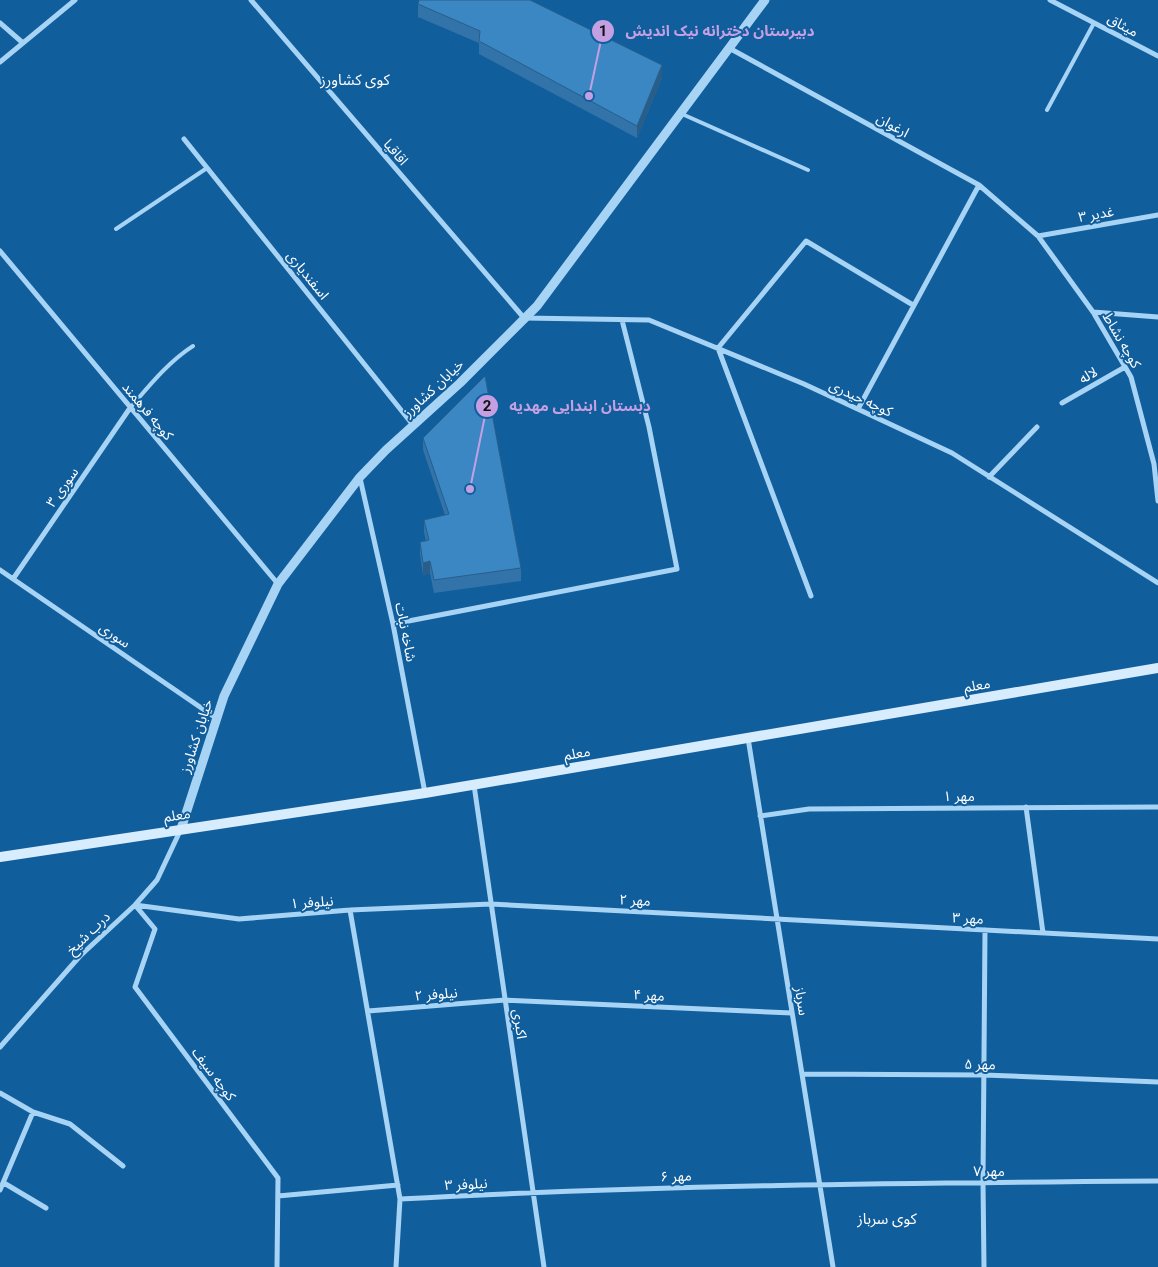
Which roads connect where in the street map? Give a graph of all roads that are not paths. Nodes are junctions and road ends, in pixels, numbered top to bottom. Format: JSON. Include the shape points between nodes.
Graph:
{"nodes":[{"id":1,"x":75,"y":0,"type":"edge"},
{"id":2,"x":251,"y":0,"type":"edge"},
{"id":3,"x":765,"y":0,"type":"edge"},
{"id":4,"x":1050,"y":0,"type":"edge"},
{"id":5,"x":1094,"y":22,"type":"junction"},
{"id":6,"x":0,"y":23,"type":"edge"},
{"id":7,"x":23,"y":43,"type":"junction"},
{"id":8,"x":729,"y":48,"type":"junction"},
{"id":9,"x":1158,"y":56,"type":"edge"},
{"id":10,"x":0,"y":62,"type":"edge"},
{"id":11,"x":1047,"y":110,"type":"dead end"},
{"id":12,"x":680,"y":113,"type":"junction"},
{"id":13,"x":184,"y":139,"type":"dead end"},
{"id":14,"x":207,"y":168,"type":"junction"},
{"id":15,"x":808,"y":170,"type":"dead end"},
{"id":16,"x":979,"y":185,"type":"junction"},
{"id":17,"x":1158,"y":215,"type":"edge"},
{"id":18,"x":116,"y":229,"type":"dead end"},
{"id":19,"x":1038,"y":236,"type":"junction"},
{"id":20,"x":0,"y":252,"type":"edge"},
{"id":21,"x":913,"y":305,"type":"junction"},
{"id":22,"x":1093,"y":312,"type":"junction"},
{"id":23,"x":1158,"y":317,"type":"edge"},
{"id":24,"x":524,"y":318,"type":"junction"},
{"id":25,"x":622,"y":320,"type":"junction"},
{"id":26,"x":192,"y":346,"type":"dead end"},
{"id":27,"x":718,"y":348,"type":"junction"},
{"id":28,"x":1125,"y":367,"type":"junction"},
{"id":29,"x":1062,"y":403,"type":"dead end"},
{"id":30,"x":130,"y":408,"type":"junction"},
{"id":31,"x":858,"y":409,"type":"junction"},
{"id":32,"x":414,"y":426,"type":"junction"},
{"id":33,"x":1037,"y":427,"type":"dead end"},
{"id":34,"x":360,"y":477,"type":"junction"},
{"id":35,"x":989,"y":477,"type":"junction"},
{"id":36,"x":1158,"y":501,"type":"edge"},
{"id":37,"x":0,"y":570,"type":"edge"},
{"id":38,"x":13,"y":578,"type":"junction"},
{"id":39,"x":1158,"y":583,"type":"edge"},
{"id":40,"x":278,"y":584,"type":"junction"},
{"id":41,"x":811,"y":596,"type":"dead end"},
{"id":42,"x":393,"y":624,"type":"junction"},
{"id":43,"x":1158,"y":668,"type":"edge"},
{"id":44,"x":216,"y":718,"type":"junction"},
{"id":45,"x":748,"y":738,"type":"junction"},
{"id":46,"x":474,"y":785,"type":"junction"},
{"id":47,"x":426,"y":793,"type":"junction"},
{"id":48,"x":1026,"y":807,"type":"junction"},
{"id":49,"x":1158,"y":807,"type":"edge"},
{"id":50,"x":760,"y":816,"type":"junction"},
{"id":51,"x":181,"y":829,"type":"junction"},
{"id":52,"x":0,"y":857,"type":"edge"},
{"id":53,"x":491,"y":904,"type":"junction"},
{"id":54,"x":135,"y":905,"type":"junction"},
{"id":55,"x":350,"y":910,"type":"junction"},
{"id":56,"x":777,"y":919,"type":"junction"},
{"id":57,"x":984,"y":930,"type":"junction"},
{"id":58,"x":1043,"y":933,"type":"junction"},
{"id":59,"x":1158,"y":939,"type":"edge"},
{"id":60,"x":505,"y":1000,"type":"junction"},
{"id":61,"x":368,"y":1011,"type":"junction"},
{"id":62,"x":792,"y":1013,"type":"junction"},
{"id":63,"x":0,"y":1047,"type":"edge"},
{"id":64,"x":802,"y":1074,"type":"junction"},
{"id":65,"x":984,"y":1075,"type":"junction"},
{"id":66,"x":1158,"y":1082,"type":"edge"},
{"id":67,"x":0,"y":1093,"type":"edge"},
{"id":68,"x":33,"y":1112,"type":"junction"},
{"id":69,"x":123,"y":1166,"type":"dead end"},
{"id":70,"x":983,"y":1182,"type":"junction"},
{"id":71,"x":1158,"y":1182,"type":"edge"},
{"id":72,"x":4,"y":1183,"type":"junction"},
{"id":73,"x":820,"y":1183,"type":"junction"},
{"id":74,"x":398,"y":1185,"type":"junction"},
{"id":75,"x":0,"y":1190,"type":"edge"},
{"id":76,"x":533,"y":1192,"type":"junction"},
{"id":77,"x":278,"y":1196,"type":"junction"},
{"id":78,"x":400,"y":1199,"type":"junction"},
{"id":79,"x":46,"y":1208,"type":"dead end"},
{"id":80,"x":277,"y":1267,"type":"edge"},
{"id":81,"x":396,"y":1267,"type":"edge"},
{"id":82,"x":544,"y":1267,"type":"edge"},
{"id":83,"x":833,"y":1267,"type":"edge"},
{"id":84,"x":984,"y":1267,"type":"edge"}],
"edges":[{"from":1,"to":7,"type":"street"},
{"from":2,"to":24,"type":"street","name":"اقاقیا"},
{"from":3,"to":8,"type":"street","name":"خیابان کشاورز"},
{"from":4,"to":5,"type":"street","name":"میثاق"},
{"from":5,"to":9,"type":"street","name":"میثاق"},
{"from":5,"to":11,"type":"lane"},
{"from":6,"to":7,"type":"street"},
{"from":7,"to":10,"type":"street"},
{"from":8,"to":12,"type":"street","name":"خیابان کشاورز"},
{"from":8,"to":16,"type":"street","name":"ارغوان"},
{"from":12,"to":15,"type":"lane"},
{"from":12,"to":24,"type":"street","name":"خیابان کشاورز","via":[[537,306]]},
{"from":13,"to":14,"type":"street","name":"اسفندیاری"},
{"from":14,"to":18,"type":"lane"},
{"from":14,"to":32,"type":"street","name":"اسفندیاری"},
{"from":16,"to":19,"type":"street","name":"ارغوان"},
{"from":16,"to":21,"type":"street"},
{"from":17,"to":19,"type":"street","name":"غدیر ۳"},
{"from":19,"to":22,"type":"street","name":"کوچه نشاط"},
{"from":20,"to":30,"type":"street","name":"کوچه فرهمند"},
{"from":21,"to":27,"type":"street","via":[[806,241]]},
{"from":21,"to":31,"type":"street"},
{"from":22,"to":23,"type":"street"},
{"from":22,"to":28,"type":"street","name":"کوچه نشاط"},
{"from":24,"to":25,"type":"street","name":"کوچه حیدری"},
{"from":24,"to":32,"type":"street","name":"خیابان کشاورز"},
{"from":25,"to":27,"type":"street","name":"کوچه حیدری","via":[[649,320]]},
{"from":25,"to":42,"type":"street","via":[[649,427],[677,569]]},
{"from":26,"to":30,"type":"lane","via":[[159,374]]},
{"from":27,"to":31,"type":"street","name":"کوچه حیدری"},
{"from":27,"to":41,"type":"street"},
{"from":28,"to":29,"type":"street","name":"لاله"},
{"from":28,"to":36,"type":"street","name":"کوچه نشاط","via":[[1154,464]]},
{"from":30,"to":38,"type":"street","name":"سوری ۳"},
{"from":30,"to":40,"type":"street","name":"کوچه فرهمند"},
{"from":31,"to":35,"type":"street","name":"کوچه حیدری","via":[[952,453]]},
{"from":32,"to":34,"type":"street","name":"خیابان کشاورز"},
{"from":33,"to":35,"type":"street"},
{"from":34,"to":40,"type":"street","name":"خیابان کشاورز"},
{"from":34,"to":42,"type":"street","name":"شاخه نبات"},
{"from":35,"to":39,"type":"street","name":"کوچه حیدری"},
{"from":37,"to":38,"type":"street","name":"سوری"},
{"from":38,"to":44,"type":"street","name":"سوری"},
{"from":40,"to":44,"type":"street","name":"خیابان کشاورز"},
{"from":42,"to":47,"type":"street","name":"شاخه نبات"},
{"from":43,"to":45,"type":"main road","name":"معلم"},
{"from":44,"to":51,"type":"street","name":"خیابان کشاورز"},
{"from":45,"to":46,"type":"main road","name":"معلم"},
{"from":45,"to":50,"type":"street","name":"سرباز"},
{"from":46,"to":47,"type":"main road","name":"معلم"},
{"from":46,"to":53,"type":"street","name":"اکبری"},
{"from":47,"to":51,"type":"main road","name":"معلم"},
{"from":48,"to":49,"type":"street","name":"مهر ۱"},
{"from":48,"to":50,"type":"street","name":"مهر ۱","via":[[809,809]]},
{"from":48,"to":58,"type":"street"},
{"from":50,"to":56,"type":"street","name":"سرباز"},
{"from":51,"to":52,"type":"main road","name":"معلم"},
{"from":51,"to":54,"type":"street","name":"درب شیخ","via":[[157,880]]},
{"from":53,"to":55,"type":"street","name":"نیلوفر ۱"},
{"from":53,"to":56,"type":"street","name":"مهر ۲"},
{"from":53,"to":60,"type":"street","name":"اکبری"},
{"from":54,"to":55,"type":"street","name":"نیلوفر ۱","via":[[239,919]]},
{"from":54,"to":63,"type":"street","name":"درب شیخ","via":[[80,956]]},
{"from":54,"to":77,"type":"street","name":"کوچه سیف","via":[[155,929],[135,987],[278,1178]]},
{"from":55,"to":61,"type":"street"},
{"from":56,"to":57,"type":"street","name":"مهر ۳"},
{"from":56,"to":62,"type":"street","name":"سرباز"},
{"from":57,"to":58,"type":"street","name":"مهر ۳"},
{"from":57,"to":65,"type":"street"},
{"from":58,"to":59,"type":"street","name":"مهر ۳"},
{"from":60,"to":61,"type":"street","name":"نیلوفر ۲"},
{"from":60,"to":62,"type":"street","name":"مهر ۴"},
{"from":60,"to":76,"type":"street","name":"اکبری"},
{"from":61,"to":74,"type":"street"},
{"from":62,"to":64,"type":"street","name":"سرباز"},
{"from":64,"to":65,"type":"street","name":"مهر ۵"},
{"from":64,"to":73,"type":"street","name":"سرباز"},
{"from":65,"to":66,"type":"street","name":"مهر ۵"},
{"from":65,"to":70,"type":"street"},
{"from":67,"to":68,"type":"street"},
{"from":68,"to":69,"type":"street","via":[[70,1124]]},
{"from":68,"to":72,"type":"street"},
{"from":70,"to":71,"type":"street","name":"مهر ۷"},
{"from":70,"to":73,"type":"street","name":"مهر ۷"},
{"from":70,"to":84,"type":"street"},
{"from":72,"to":75,"type":"street"},
{"from":72,"to":79,"type":"street"},
{"from":73,"to":76,"type":"street","name":"مهر ۶"},
{"from":73,"to":83,"type":"street","name":"سرباز"},
{"from":74,"to":77,"type":"street"},
{"from":74,"to":78,"type":"street"},
{"from":76,"to":78,"type":"street","name":"نیلوفر ۳"},
{"from":76,"to":82,"type":"street","name":"اکبری"},
{"from":77,"to":80,"type":"street","name":"کوچه سیف"},
{"from":78,"to":81,"type":"street"}]}
